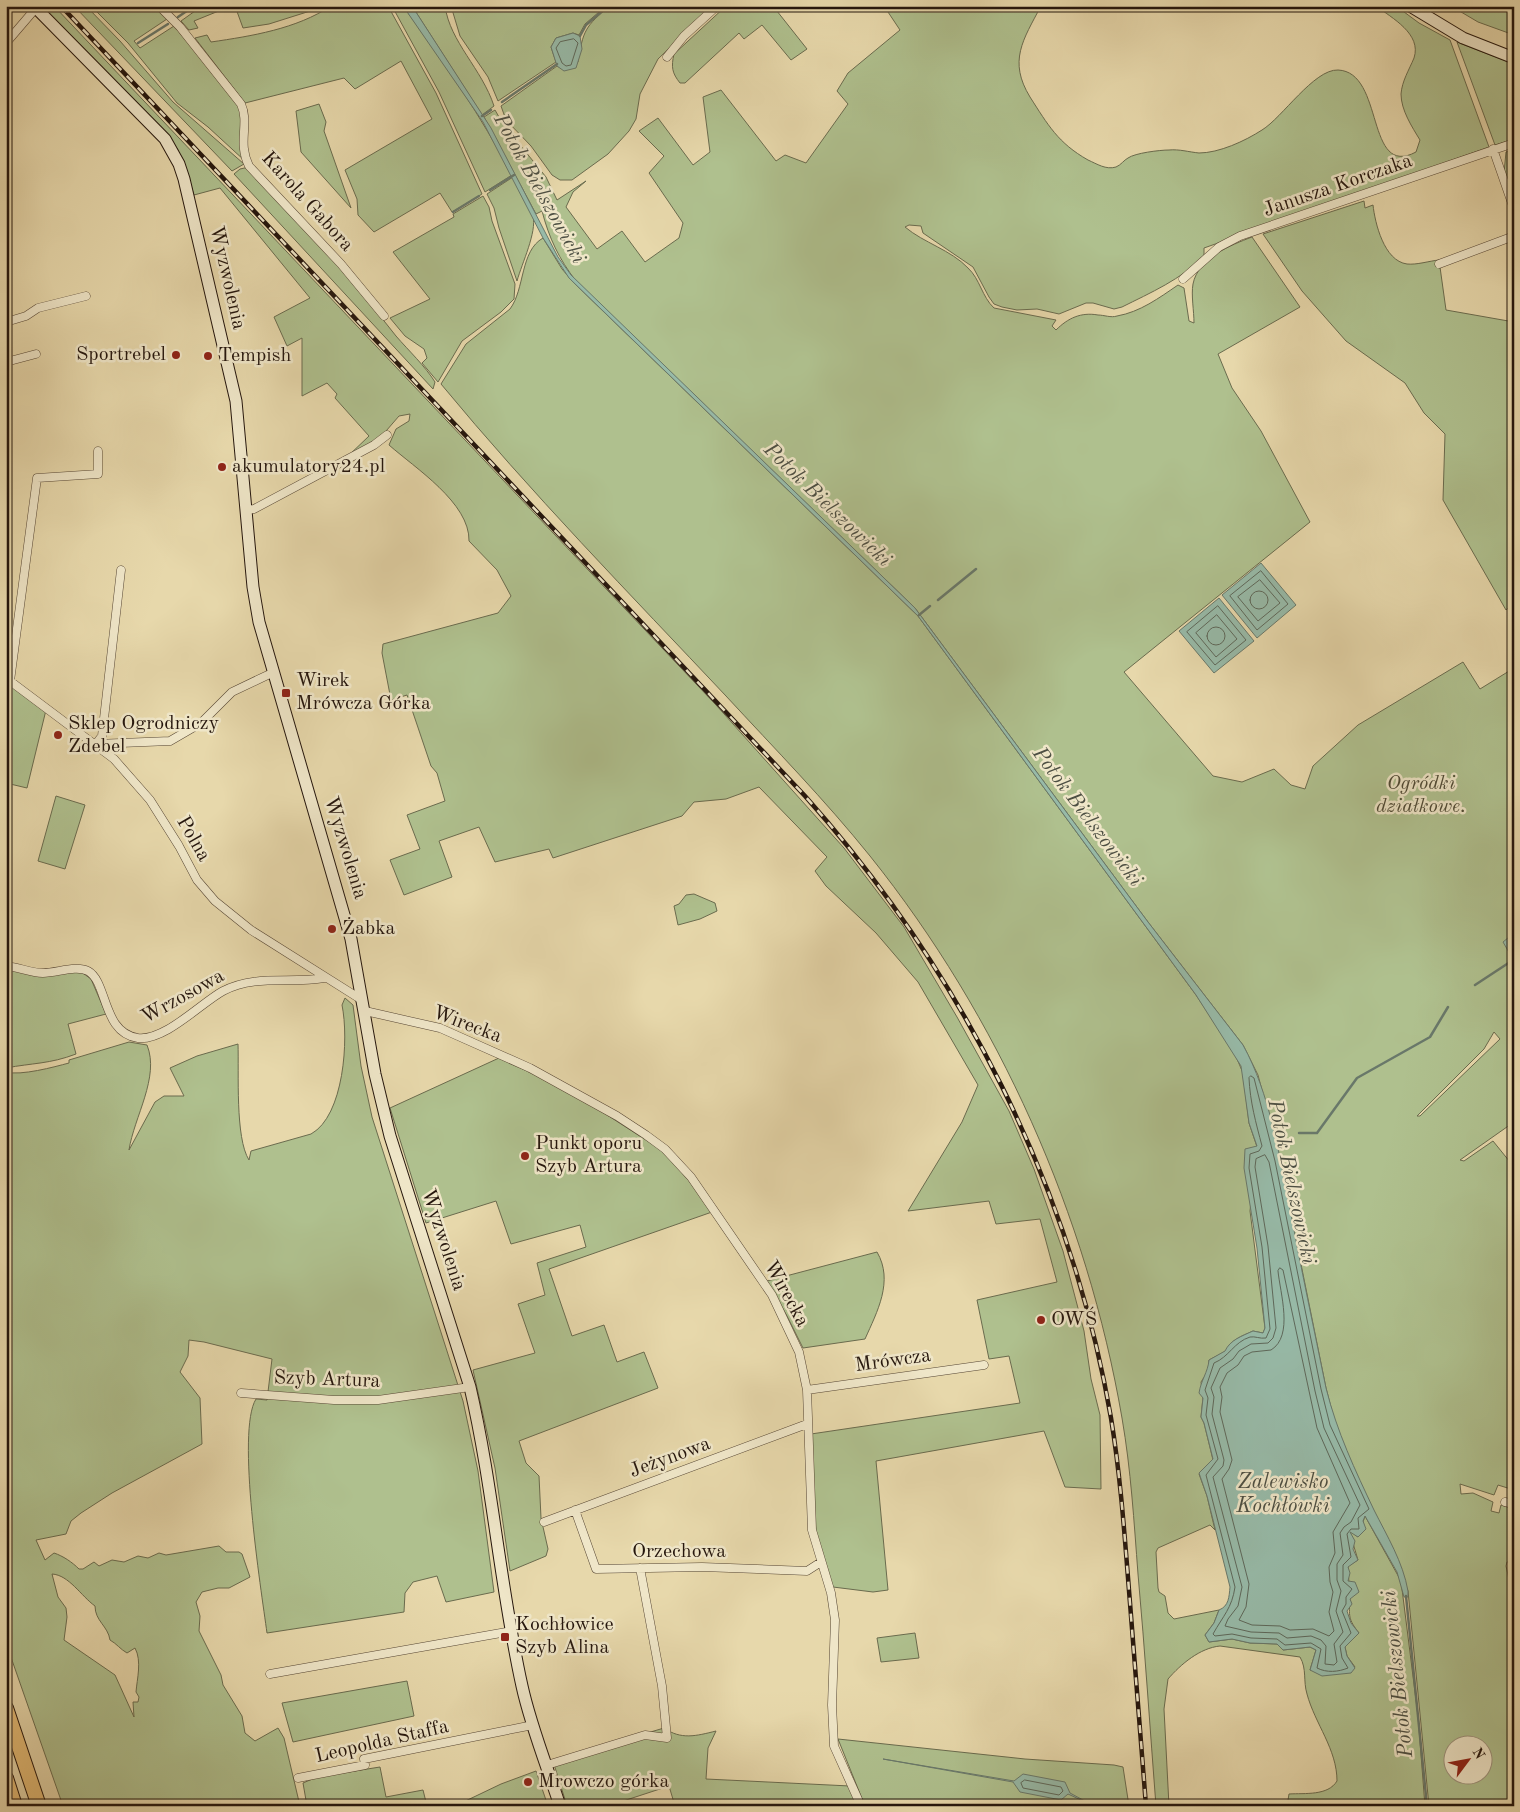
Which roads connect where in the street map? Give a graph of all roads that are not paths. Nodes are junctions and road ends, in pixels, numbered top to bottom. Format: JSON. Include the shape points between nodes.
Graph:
{"nodes":[{"id":1,"x":159,"y":6,"type":"edge"},
{"id":2,"x":717,"y":6,"type":"edge"},
{"id":3,"x":1410,"y":6,"type":"edge"},
{"id":4,"x":35,"y":7,"type":"edge"},
{"id":5,"x":6,"y":43,"type":"edge"},
{"id":6,"x":667,"y":57,"type":"dead end"},
{"id":7,"x":1514,"y":58,"type":"edge"},
{"id":8,"x":1514,"y":143,"type":"edge"},
{"id":9,"x":1493,"y":149,"type":"junction"},
{"id":10,"x":1514,"y":209,"type":"edge"},
{"id":11,"x":1514,"y":236,"type":"edge"},
{"id":12,"x":1439,"y":264,"type":"dead end"},
{"id":13,"x":1183,"y":279,"type":"dead end"},
{"id":14,"x":86,"y":296,"type":"dead end"},
{"id":15,"x":384,"y":316,"type":"dead end"},
{"id":16,"x":6,"y":322,"type":"edge"},
{"id":17,"x":36,"y":354,"type":"dead end"},
{"id":18,"x":6,"y":362,"type":"edge"},
{"id":19,"x":387,"y":434,"type":"dead end"},
{"id":20,"x":98,"y":451,"type":"dead end"},
{"id":21,"x":247,"y":510,"type":"junction"},
{"id":22,"x":120,"y":570,"type":"dead end"},
{"id":23,"x":272,"y":672,"type":"junction"},
{"id":24,"x":8,"y":679,"type":"edge"},
{"id":25,"x":96,"y":744,"type":"junction"},
{"id":26,"x":6,"y":966,"type":"edge"},
{"id":27,"x":324,"y":978,"type":"junction"},
{"id":28,"x":364,"y":1006,"type":"junction"},
{"id":29,"x":984,"y":1365,"type":"dead end"},
{"id":30,"x":470,"y":1387,"type":"junction"},
{"id":31,"x":807,"y":1390,"type":"junction"},
{"id":32,"x":241,"y":1392,"type":"dead end"},
{"id":33,"x":807,"y":1424,"type":"junction"},
{"id":34,"x":1505,"y":1502,"type":"dead end"},
{"id":35,"x":1514,"y":1504,"type":"edge"},
{"id":36,"x":575,"y":1510,"type":"junction"},
{"id":37,"x":544,"y":1522,"type":"dead end"},
{"id":38,"x":821,"y":1562,"type":"junction"},
{"id":39,"x":640,"y":1568,"type":"junction"},
{"id":40,"x":512,"y":1631,"type":"junction"},
{"id":41,"x":270,"y":1674,"type":"dead end"},
{"id":42,"x":6,"y":1708,"type":"edge"},
{"id":43,"x":533,"y":1725,"type":"junction"},
{"id":44,"x":547,"y":1765,"type":"junction"},
{"id":45,"x":30,"y":1778,"type":"junction"},
{"id":46,"x":298,"y":1778,"type":"dead end"},
{"id":47,"x":6,"y":1779,"type":"edge"},
{"id":48,"x":10,"y":1806,"type":"edge"},
{"id":49,"x":15,"y":1806,"type":"edge"},
{"id":50,"x":39,"y":1806,"type":"edge"},
{"id":51,"x":44,"y":1806,"type":"edge"},
{"id":52,"x":560,"y":1806,"type":"edge"},
{"id":53,"x":861,"y":1806,"type":"edge"}],
"edges":[{"from":1,"to":15,"type":"street","name":"Karola Gabora","via":[[180,27],[241,104],[243,152],[249,166],[341,264]]},
{"from":2,"to":6,"type":"street","via":[[684,36]]},
{"from":3,"to":7,"type":"street","via":[[1464,38]]},
{"from":4,"to":5,"type":"street"},
{"from":4,"to":21,"type":"street","name":"Wyzwolenia","via":[[165,139],[179,164],[236,401]]},
{"from":8,"to":9,"type":"street","name":"Janusza Korczaka"},
{"from":9,"to":10,"type":"street"},
{"from":9,"to":13,"type":"street","name":"Janusza Korczaka","via":[[1367,195],[1240,236],[1218,247]]},
{"from":11,"to":12,"type":"street"},
{"from":14,"to":16,"type":"street","via":[[38,308],[26,316]]},
{"from":17,"to":18,"type":"street"},
{"from":19,"to":21,"type":"street","via":[[374,445]]},
{"from":20,"to":24,"type":"street","via":[[98,474],[37,478]]},
{"from":21,"to":23,"type":"street","name":"Wyzwolenia","via":[[255,602]]},
{"from":22,"to":25,"type":"street","via":[[102,736]]},
{"from":23,"to":25,"type":"street","via":[[232,692],[201,723],[170,741]]},
{"from":23,"to":28,"type":"street","name":"Wyzwolenia","via":[[342,902]]},
{"from":24,"to":25,"type":"street","name":"Polna"},
{"from":25,"to":27,"type":"street","name":"Polna","via":[[114,759],[150,800],[180,846],[197,880],[215,901],[251,930]]},
{"from":26,"to":27,"type":"street","name":"Wrzosowa","via":[[44,973],[82,969],[89,972],[117,1025],[137,1038],[146,1038],[175,1025],[223,991],[240,984],[272,979]]},
{"from":27,"to":28,"type":"street","name":"Polna"},
{"from":28,"to":30,"type":"street","name":"Wyzwolenia","via":[[375,1074],[390,1136]]},
{"from":28,"to":31,"type":"street","name":"Wirecka","via":[[440,1028],[530,1068],[623,1119],[665,1149],[701,1190],[772,1295],[799,1352]]},
{"from":29,"to":31,"type":"street","name":"Mrówcza"},
{"from":30,"to":32,"type":"street","name":"Szyb Artura","via":[[378,1400],[334,1400]]},
{"from":30,"to":40,"type":"street","name":"Wyzwolenia","via":[[480,1430]]},
{"from":31,"to":33,"type":"street","name":"Wirecka"},
{"from":33,"to":36,"type":"street","name":"Jeżynowa"},
{"from":33,"to":38,"type":"street","name":"Wirecka","via":[[812,1530]]},
{"from":34,"to":35,"type":"street"},
{"from":36,"to":37,"type":"street","name":"Jeżynowa"},
{"from":36,"to":39,"type":"street","name":"Orzechowa","via":[[596,1569]]},
{"from":38,"to":39,"type":"street","name":"Orzechowa","via":[[807,1571]]},
{"from":38,"to":53,"type":"street","name":"Wirecka","via":[[835,1620],[834,1746]]},
{"from":39,"to":44,"type":"street","via":[[662,1686],[667,1738],[645,1735]]},
{"from":40,"to":41,"type":"street"},
{"from":40,"to":43,"type":"street","name":"Wyzwolenia"},
{"from":42,"to":45,"type":"highway"},
{"from":43,"to":44,"type":"street","name":"Wyzwolenia"},
{"from":43,"to":46,"type":"street","name":"Leopolda Staffa","via":[[364,1759],[365,1764]]},
{"from":44,"to":52,"type":"street","name":"Wyzwolenia"},
{"from":45,"to":50,"type":"highway"},
{"from":45,"to":51,"type":"highway"},
{"from":47,"to":48,"type":"highway"},
{"from":47,"to":49,"type":"highway"}]}
